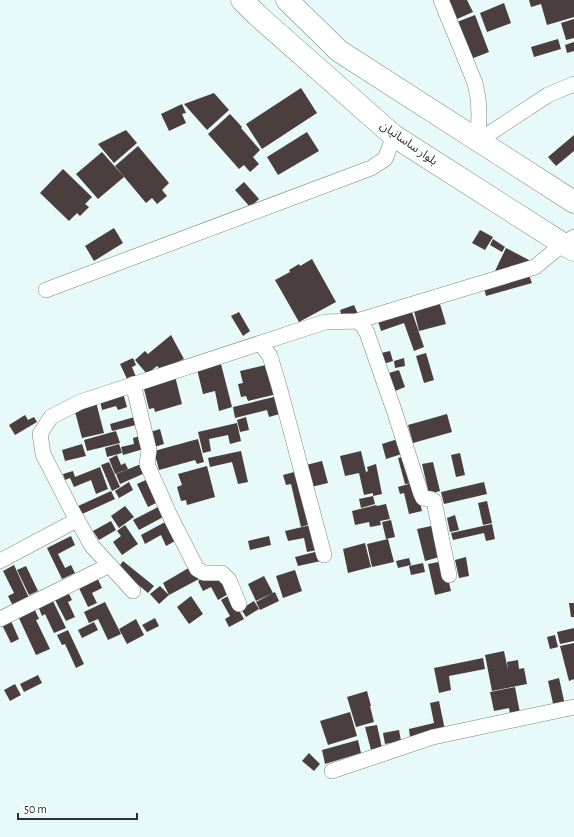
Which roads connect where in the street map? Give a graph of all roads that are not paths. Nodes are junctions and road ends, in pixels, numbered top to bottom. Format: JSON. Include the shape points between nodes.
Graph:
{"nodes":[{"id":1,"x":242,"y":0,"type":"edge"},
{"id":2,"x":287,"y":0,"type":"edge"},
{"id":3,"x":441,"y":0,"type":"edge"},
{"id":4,"x":574,"y":84,"type":"edge"},
{"id":5,"x":394,"y":136,"type":"junction"},
{"id":6,"x":478,"y":141,"type":"junction"},
{"id":7,"x":574,"y":202,"type":"edge"},
{"id":8,"x":570,"y":243,"type":"edge"},
{"id":9,"x":46,"y":290,"type":"dead end"},
{"id":10,"x":357,"y":321,"type":"junction"},
{"id":11,"x":260,"y":343,"type":"junction"},
{"id":12,"x":133,"y":384,"type":"junction"},
{"id":13,"x":77,"y":520,"type":"junction"},
{"id":14,"x":324,"y":555,"type":"dead end"},
{"id":15,"x":0,"y":561,"type":"edge"},
{"id":16,"x":110,"y":565,"type":"junction"},
{"id":17,"x":449,"y":575,"type":"dead end"},
{"id":18,"x":133,"y":590,"type":"dead end"},
{"id":19,"x":239,"y":604,"type":"dead end"},
{"id":20,"x":0,"y":619,"type":"edge"},
{"id":21,"x":574,"y":707,"type":"edge"},
{"id":22,"x":332,"y":771,"type":"dead end"}],
"edges":[{"from":1,"to":5,"type":"highway","name":"بلوار ساسانیان"},
{"from":2,"to":6,"type":"highway","via":[[339,51]]},
{"from":3,"to":6,"type":"street","via":[[475,83],[479,114]]},
{"from":4,"to":6,"type":"street","via":[[548,95]]},
{"from":5,"to":8,"type":"highway","name":"بلوار ساسانیان"},
{"from":5,"to":9,"type":"street","via":[[384,159],[371,168]]},
{"from":6,"to":7,"type":"highway"},
{"from":8,"to":10,"type":"street","via":[[535,267]]},
{"from":10,"to":11,"type":"street","via":[[325,322]]},
{"from":10,"to":17,"type":"street","via":[[367,333],[421,494],[423,498],[434,501]]},
{"from":11,"to":12,"type":"street"},
{"from":11,"to":14,"type":"street","via":[[270,356]]},
{"from":12,"to":13,"type":"street","via":[[80,402],[51,417],[40,434],[43,454]]},
{"from":12,"to":19,"type":"street","via":[[149,450],[147,464],[171,518],[197,569],[204,573],[222,573],[229,580]]},
{"from":13,"to":15,"type":"street"},
{"from":13,"to":16,"type":"street","via":[[92,546]]},
{"from":16,"to":18,"type":"street"},
{"from":16,"to":20,"type":"street"},
{"from":21,"to":22,"type":"street","via":[[433,737]]}]}
